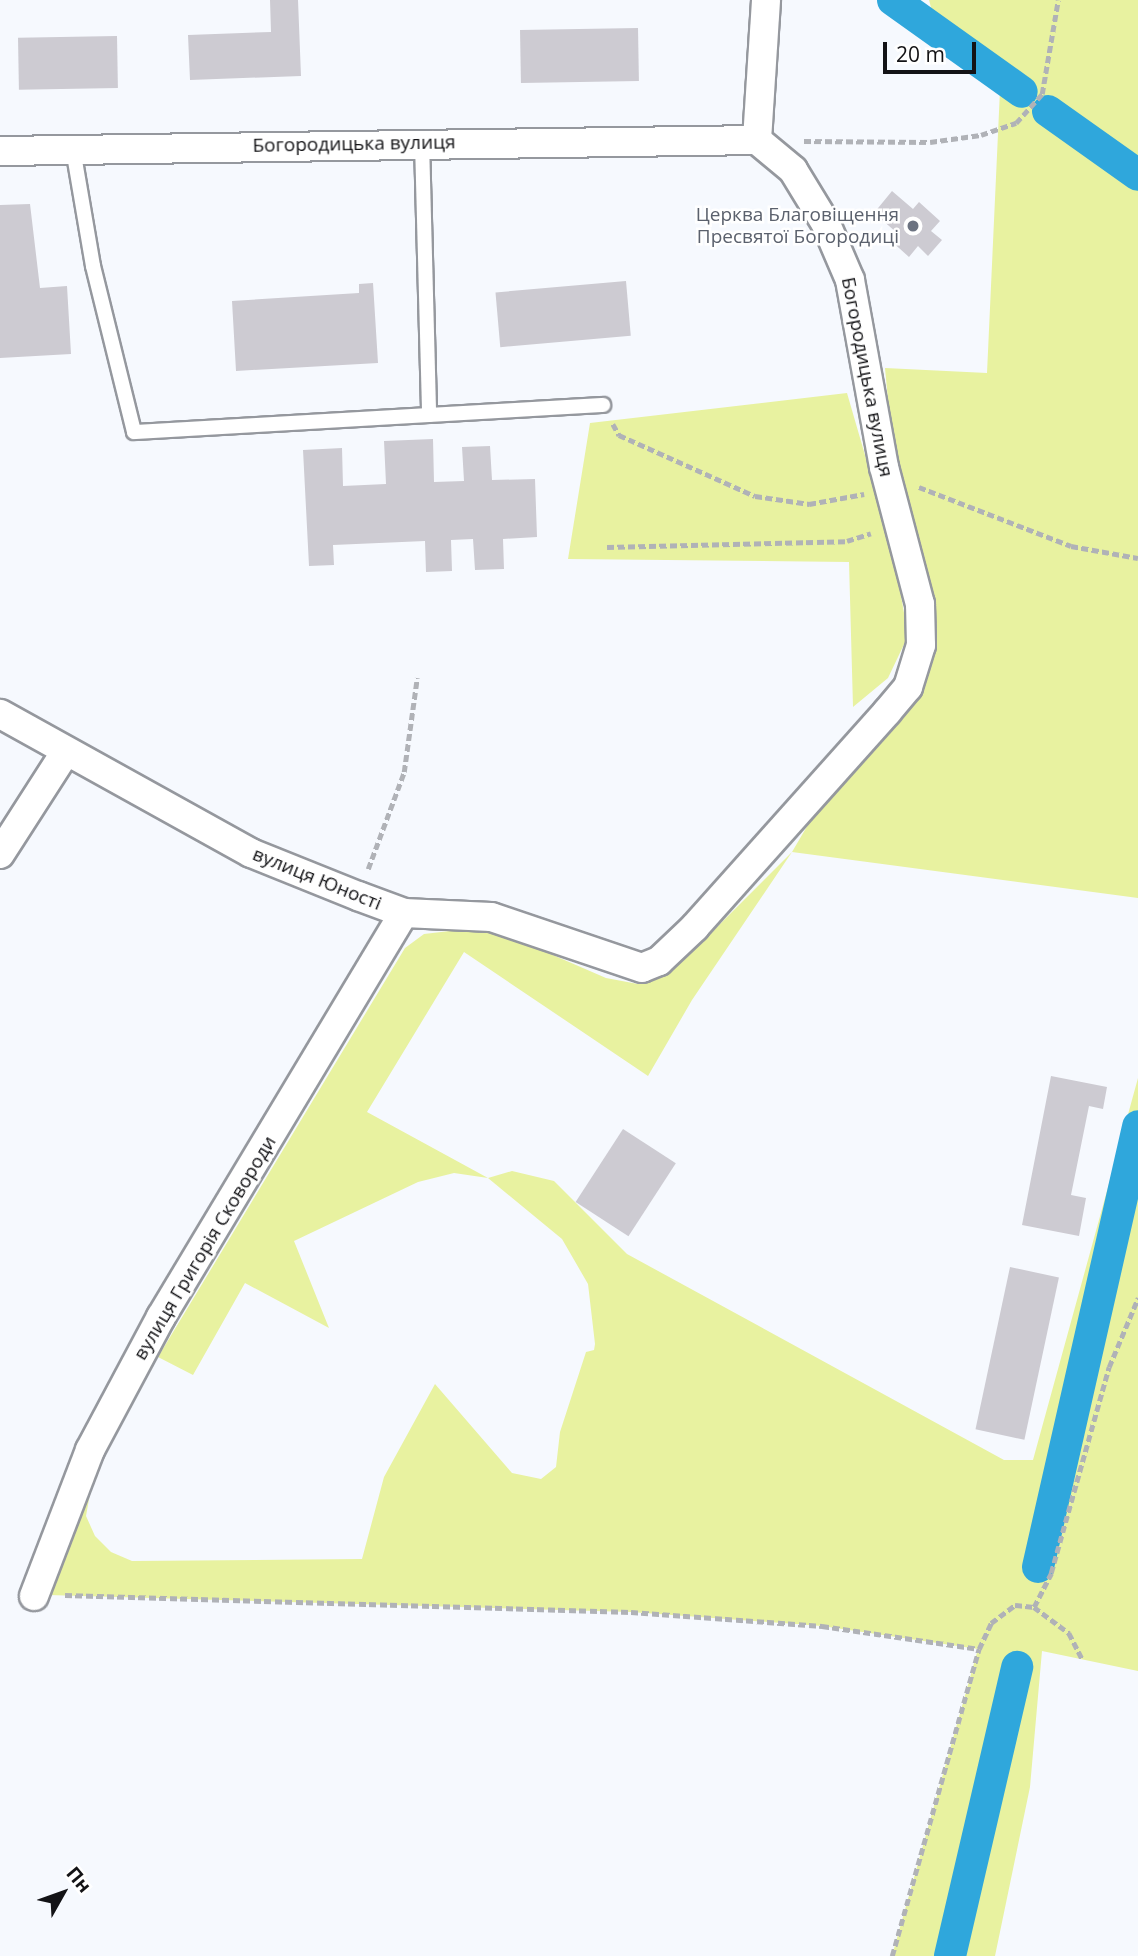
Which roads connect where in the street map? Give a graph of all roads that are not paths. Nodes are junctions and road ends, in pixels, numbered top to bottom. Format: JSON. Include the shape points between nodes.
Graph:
{"nodes":[{"id":1,"x":766,"y":0,"type":"edge"},
{"id":2,"x":757,"y":140,"type":"junction"},
{"id":3,"x":422,"y":142,"type":"junction"},
{"id":4,"x":73,"y":149,"type":"junction"},
{"id":5,"x":0,"y":151,"type":"edge"},
{"id":6,"x":603,"y":405,"type":"road end"},
{"id":7,"x":429,"y":415,"type":"junction"},
{"id":8,"x":0,"y":714,"type":"edge"},
{"id":9,"x":66,"y":751,"type":"junction"},
{"id":10,"x":0,"y":854,"type":"edge"},
{"id":11,"x":404,"y":913,"type":"junction"},
{"id":12,"x":659,"y":961,"type":"joint"},
{"id":13,"x":34,"y":1596,"type":"road end"}],
"edges":[{"from":1,"to":2,"type":"street"},
{"from":2,"to":3,"type":"street","name":"Богородицька вулиця"},
{"from":2,"to":12,"type":"street","name":"Богородицька вулиця","via":[[793,170],[827,224],[850,280],[888,482],[920,604],[921,645],[908,687],[726,894]]},
{"from":3,"to":4,"type":"street","name":"Богородицька вулиця"},
{"from":3,"to":7,"type":"lane"},
{"from":4,"to":5,"type":"street","name":"Богородицька вулиця"},
{"from":4,"to":7,"type":"lane","via":[[93,266],[134,432]]},
{"from":6,"to":7,"type":"lane"},
{"from":8,"to":9,"type":"street","name":"вулиця Юності"},
{"from":9,"to":10,"type":"street"},
{"from":9,"to":11,"type":"street","name":"вулиця Юності","via":[[251,853]]},
{"from":11,"to":12,"type":"street","name":"вулиця Юності","via":[[491,918],[613,961],[642,968]]},
{"from":11,"to":13,"type":"street","name":"вулиця Григорія Сковороди","via":[[161,1317],[90,1450]]}]}
